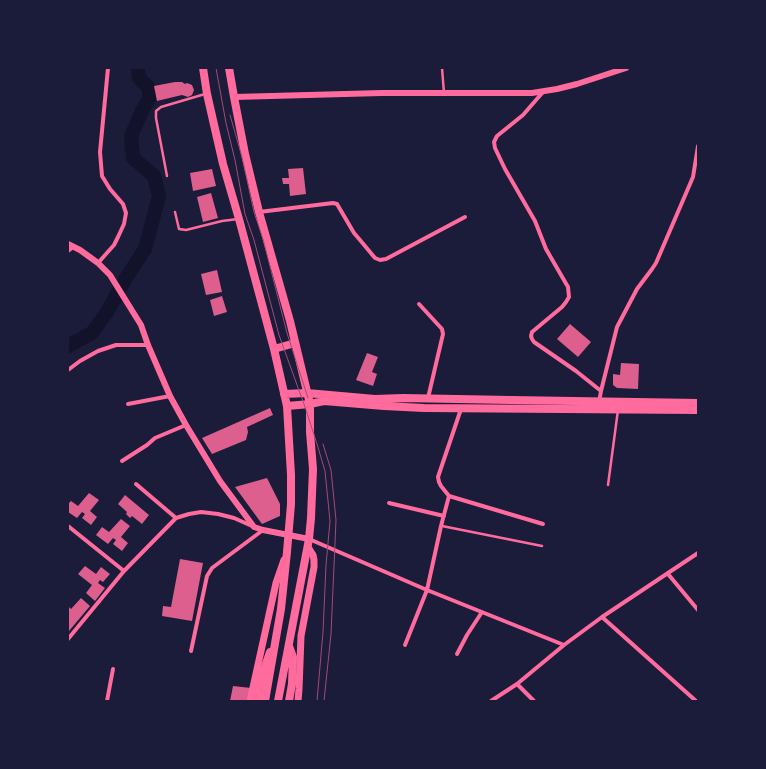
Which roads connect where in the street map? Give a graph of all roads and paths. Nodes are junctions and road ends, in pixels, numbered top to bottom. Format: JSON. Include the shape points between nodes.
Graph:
{"nodes":[{"id":1,"x":108,"y":68,"type":"edge"},
{"id":2,"x":202,"y":68,"type":"edge"},
{"id":3,"x":229,"y":68,"type":"edge"},
{"id":4,"x":442,"y":68,"type":"edge"},
{"id":5,"x":626,"y":68,"type":"edge"},
{"id":6,"x":543,"y":92,"type":"junction"},
{"id":7,"x":444,"y":93,"type":"junction"},
{"id":8,"x":207,"y":94,"type":"junction"},
{"id":9,"x":234,"y":97,"type":"junction"},
{"id":10,"x":698,"y":146,"type":"edge"},
{"id":11,"x":167,"y":176,"type":"dead end"},
{"id":12,"x":693,"y":177,"type":"junction"},
{"id":13,"x":698,"y":178,"type":"edge"},
{"id":14,"x":175,"y":212,"type":"dead end"},
{"id":15,"x":258,"y":212,"type":"junction"},
{"id":16,"x":465,"y":217,"type":"dead end"},
{"id":17,"x":239,"y":219,"type":"junction"},
{"id":18,"x":70,"y":247,"type":"edge"},
{"id":19,"x":98,"y":263,"type":"junction"},
{"id":20,"x":419,"y":304,"type":"dead end"},
{"id":21,"x":295,"y":343,"type":"junction"},
{"id":22,"x":148,"y":345,"type":"junction"},
{"id":23,"x":274,"y":349,"type":"junction"},
{"id":24,"x":68,"y":370,"type":"edge"},
{"id":25,"x":601,"y":391,"type":"junction"},
{"id":26,"x":308,"y":393,"type":"junction"},
{"id":27,"x":284,"y":394,"type":"junction"},
{"id":28,"x":170,"y":396,"type":"junction"},
{"id":29,"x":428,"y":398,"type":"junction"},
{"id":30,"x":599,"y":401,"type":"junction"},
{"id":31,"x":698,"y":403,"type":"edge"},
{"id":32,"x":128,"y":404,"type":"dead end"},
{"id":33,"x":310,"y":404,"type":"junction"},
{"id":34,"x":287,"y":406,"type":"junction"},
{"id":35,"x":461,"y":409,"type":"junction"},
{"id":36,"x":599,"y":410,"type":"junction"},
{"id":37,"x":618,"y":410,"type":"junction"},
{"id":38,"x":698,"y":410,"type":"edge"},
{"id":39,"x":186,"y":425,"type":"junction"},
{"id":40,"x":122,"y":461,"type":"dead end"},
{"id":41,"x":136,"y":484,"type":"dead end"},
{"id":42,"x":608,"y":485,"type":"dead end"},
{"id":43,"x":449,"y":496,"type":"junction"},
{"id":44,"x":389,"y":504,"type":"dead end"},
{"id":45,"x":444,"y":516,"type":"junction"},
{"id":46,"x":176,"y":518,"type":"junction"},
{"id":47,"x":543,"y":524,"type":"dead end"},
{"id":48,"x":441,"y":526,"type":"junction"},
{"id":49,"x":254,"y":527,"type":"junction"},
{"id":50,"x":69,"y":528,"type":"edge"},
{"id":51,"x":263,"y":530,"type":"junction"},
{"id":52,"x":288,"y":536,"type":"junction"},
{"id":53,"x":309,"y":543,"type":"junction"},
{"id":54,"x":542,"y":546,"type":"dead end"},
{"id":55,"x":287,"y":552,"type":"junction"},
{"id":56,"x":698,"y":553,"type":"edge"},
{"id":57,"x":124,"y":571,"type":"junction"},
{"id":58,"x":668,"y":574,"type":"junction"},
{"id":59,"x":427,"y":590,"type":"junction"},
{"id":60,"x":698,"y":610,"type":"edge"},
{"id":61,"x":482,"y":612,"type":"junction"},
{"id":62,"x":602,"y":617,"type":"junction"},
{"id":63,"x":276,"y":636,"type":"junction"},
{"id":64,"x":68,"y":639,"type":"edge"},
{"id":65,"x":289,"y":645,"type":"junction"},
{"id":66,"x":405,"y":645,"type":"dead end"},
{"id":67,"x":564,"y":645,"type":"junction"},
{"id":68,"x":191,"y":651,"type":"dead end"},
{"id":69,"x":457,"y":654,"type":"dead end"},
{"id":70,"x":113,"y":669,"type":"dead end"},
{"id":71,"x":517,"y":684,"type":"junction"},
{"id":72,"x":107,"y":701,"type":"edge"},
{"id":73,"x":250,"y":701,"type":"edge"},
{"id":74,"x":257,"y":701,"type":"edge"},
{"id":75,"x":265,"y":701,"type":"edge"},
{"id":76,"x":278,"y":701,"type":"edge"},
{"id":77,"x":289,"y":701,"type":"edge"},
{"id":78,"x":298,"y":701,"type":"edge"},
{"id":79,"x":491,"y":701,"type":"edge"},
{"id":80,"x":534,"y":701,"type":"edge"},
{"id":81,"x":696,"y":701,"type":"edge"}],
"edges":[{"from":1,"to":19,"type":"street","via":[[100,152],[102,176],[123,204],[126,213],[114,245]]},
{"from":2,"to":8,"type":"main road"},
{"from":3,"to":9,"type":"main road"},
{"from":4,"to":7,"type":"lane"},
{"from":5,"to":6,"type":"street"},
{"from":6,"to":7,"type":"street"},
{"from":6,"to":25,"type":"street","via":[[523,115],[497,136],[494,142],[505,169],[536,221],[546,249],[568,287],[569,297],[566,302],[532,332],[531,336],[534,342]]},
{"from":7,"to":9,"type":"street"},
{"from":8,"to":11,"type":"lane","via":[[161,107],[156,111]]},
{"from":8,"to":17,"type":"main road"},
{"from":9,"to":15,"type":"main road"},
{"from":10,"to":12,"type":"street"},
{"from":12,"to":13,"type":"street"},
{"from":12,"to":25,"type":"street","via":[[656,263],[637,289],[617,328]]},
{"from":14,"to":17,"type":"lane","via":[[179,229],[186,230]]},
{"from":15,"to":16,"type":"street","via":[[333,202],[337,204],[354,233],[375,258],[380,260]]},
{"from":15,"to":21,"type":"main road"},
{"from":17,"to":23,"type":"main road"},
{"from":18,"to":19,"type":"street"},
{"from":19,"to":22,"type":"street","via":[[110,275],[126,301]]},
{"from":20,"to":29,"type":"street","via":[[442,329],[443,334]]},
{"from":21,"to":23,"type":"main road"},
{"from":21,"to":26,"type":"main road"},
{"from":22,"to":24,"type":"street","via":[[116,345],[98,351]]},
{"from":22,"to":28,"type":"street"},
{"from":23,"to":27,"type":"main road"},
{"from":25,"to":30,"type":"street"},
{"from":26,"to":27,"type":"main road"},
{"from":26,"to":29,"type":"main road","via":[[375,399]]},
{"from":26,"to":33,"type":"main road"},
{"from":27,"to":34,"type":"main road"},
{"from":28,"to":32,"type":"street"},
{"from":28,"to":39,"type":"street"},
{"from":29,"to":30,"type":"main road"},
{"from":30,"to":31,"type":"main road"},
{"from":30,"to":36,"type":"street"},
{"from":33,"to":34,"type":"main road"},
{"from":33,"to":35,"type":"main road","via":[[324,401]]},
{"from":33,"to":53,"type":"main road","via":[[313,469]]},
{"from":34,"to":52,"type":"main road","via":[[291,475]]},
{"from":35,"to":36,"type":"main road"},
{"from":35,"to":43,"type":"street","via":[[438,477]]},
{"from":36,"to":37,"type":"main road"},
{"from":37,"to":38,"type":"main road"},
{"from":37,"to":42,"type":"lane"},
{"from":39,"to":40,"type":"street","via":[[155,438]]},
{"from":39,"to":49,"type":"street","via":[[220,481]]},
{"from":41,"to":46,"type":"street"},
{"from":43,"to":45,"type":"street"},
{"from":43,"to":47,"type":"street"},
{"from":44,"to":45,"type":"street"},
{"from":45,"to":48,"type":"street"},
{"from":46,"to":49,"type":"street","via":[[201,512],[234,518]]},
{"from":46,"to":57,"type":"street"},
{"from":48,"to":54,"type":"lane"},
{"from":48,"to":59,"type":"street"},
{"from":49,"to":51,"type":"street"},
{"from":50,"to":57,"type":"street"},
{"from":51,"to":52,"type":"street"},
{"from":51,"to":68,"type":"street","via":[[212,568]]},
{"from":52,"to":53,"type":"street"},
{"from":52,"to":55,"type":"main road"},
{"from":53,"to":59,"type":"street"},
{"from":53,"to":65,"type":"main road"},
{"from":53,"to":78,"type":"main road","via":[[314,567],[301,636]]},
{"from":55,"to":63,"type":"main road"},
{"from":55,"to":73,"type":"main road","via":[[276,583]]},
{"from":56,"to":58,"type":"street"},
{"from":57,"to":64,"type":"street"},
{"from":58,"to":60,"type":"street"},
{"from":58,"to":62,"type":"street"},
{"from":59,"to":61,"type":"street"},
{"from":59,"to":66,"type":"street"},
{"from":61,"to":67,"type":"street"},
{"from":61,"to":69,"type":"street"},
{"from":62,"to":67,"type":"street"},
{"from":62,"to":81,"type":"street"},
{"from":63,"to":74,"type":"main road","via":[[266,662]]},
{"from":63,"to":75,"type":"main road"},
{"from":65,"to":76,"type":"main road"},
{"from":65,"to":77,"type":"main road","via":[[293,657]]},
{"from":67,"to":71,"type":"street"},
{"from":70,"to":72,"type":"street"},
{"from":71,"to":79,"type":"street"},
{"from":71,"to":80,"type":"street"}]}
